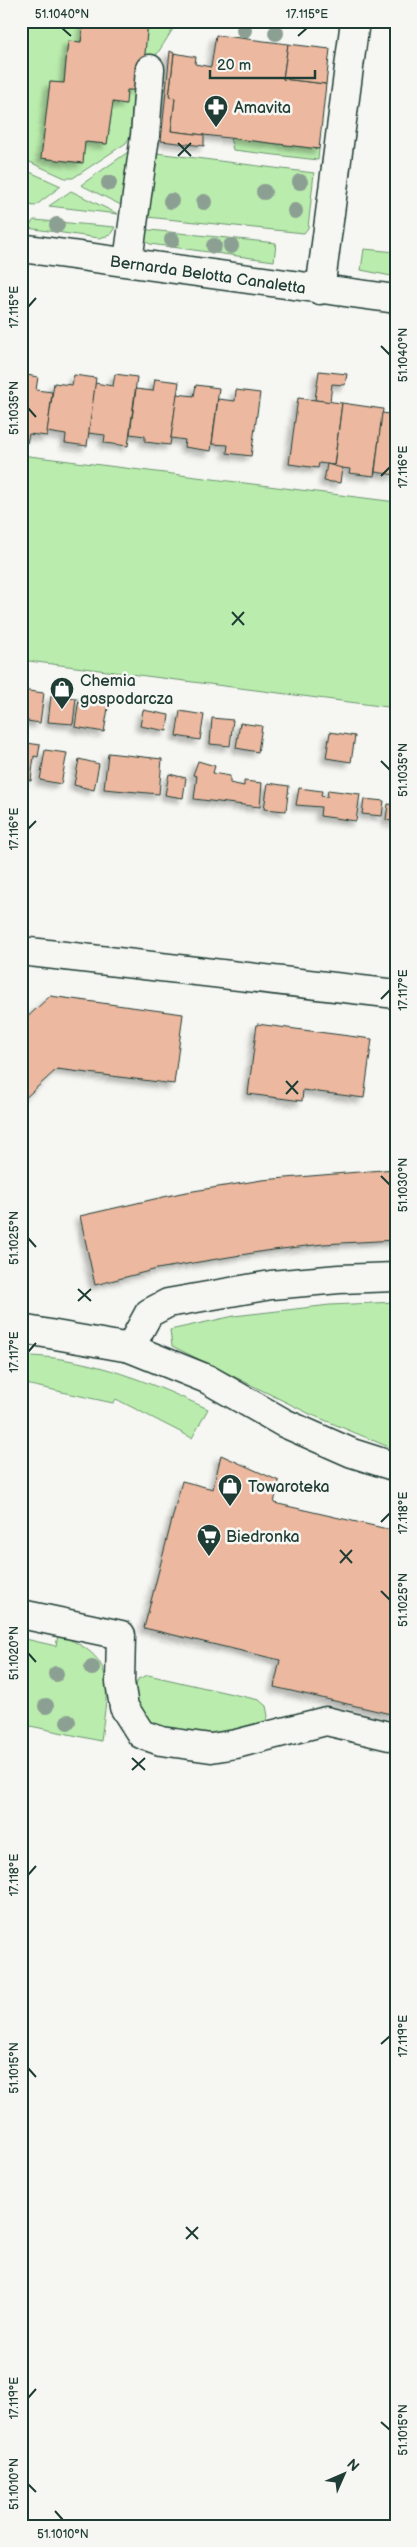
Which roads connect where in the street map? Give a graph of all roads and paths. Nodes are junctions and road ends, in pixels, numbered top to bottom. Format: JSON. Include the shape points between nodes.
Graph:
{"nodes":[{"id":1,"x":355,"y":21,"type":"edge"},
{"id":2,"x":150,"y":69,"type":"dead end"},
{"id":3,"x":21,"y":248,"type":"edge"},
{"id":4,"x":128,"y":261,"type":"junction"},
{"id":5,"x":320,"y":290,"type":"junction"},
{"id":6,"x":396,"y":299,"type":"edge"},
{"id":7,"x":21,"y":951,"type":"edge"},
{"id":8,"x":396,"y":994,"type":"edge"},
{"id":9,"x":396,"y":1278,"type":"edge"},
{"id":10,"x":21,"y":1329,"type":"edge"},
{"id":11,"x":130,"y":1348,"type":"junction"},
{"id":12,"x":396,"y":1467,"type":"edge"},
{"id":13,"x":21,"y":1614,"type":"edge"},
{"id":14,"x":389,"y":1736,"type":"dead end"}],
"edges":[{"from":1,"to":5,"type":"street"},
{"from":2,"to":4,"type":"street"},
{"from":3,"to":4,"type":"street","name":"Bernarda Belotta Canaletta"},
{"from":4,"to":5,"type":"street","name":"Bernarda Belotta Canaletta"},
{"from":5,"to":6,"type":"street","name":"Bernarda Belotta Canaletta"},
{"from":7,"to":8,"type":"street"},
{"from":9,"to":11,"type":"street","via":[[271,1285],[168,1303],[150,1313]]},
{"from":10,"to":11,"type":"street"},
{"from":11,"to":12,"type":"street","via":[[207,1379],[284,1423],[352,1454]]},
{"from":13,"to":14,"type":"street","via":[[121,1635],[120,1682],[124,1707],[141,1734],[161,1741],[210,1748],[326,1721]]}]}
